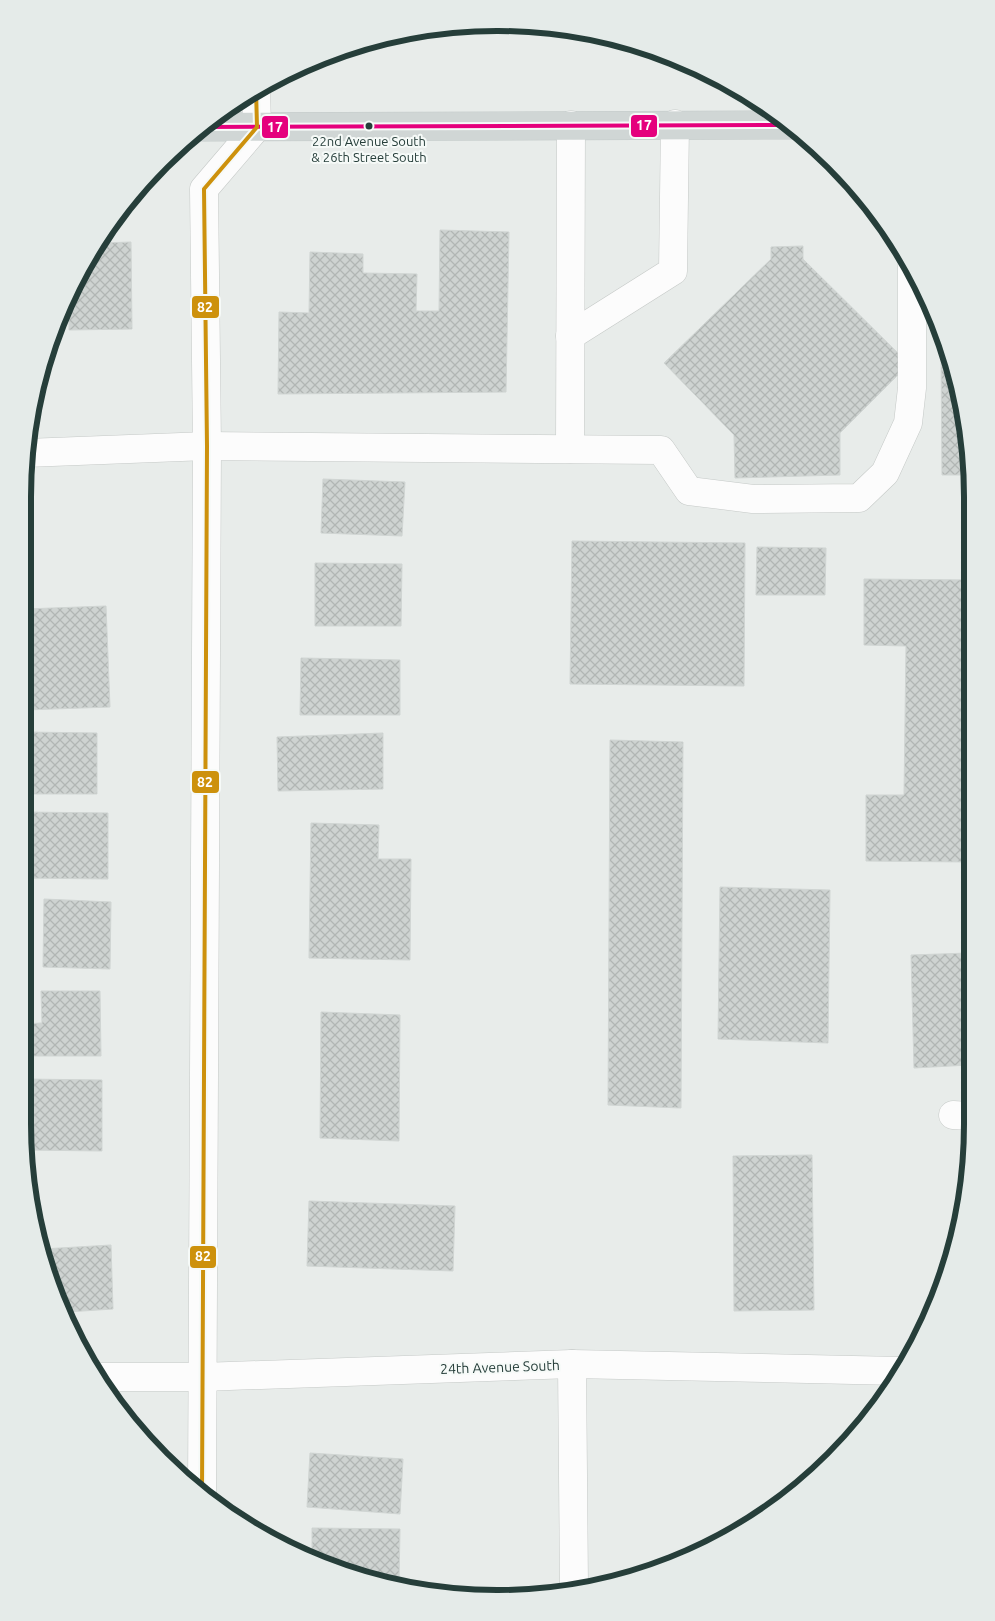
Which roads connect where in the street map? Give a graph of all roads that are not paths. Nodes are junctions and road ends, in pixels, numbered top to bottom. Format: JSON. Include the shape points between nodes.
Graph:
{"nodes":[{"id":1,"x":256,"y":99,"type":"edge"},
{"id":2,"x":675,"y":124,"type":"junction"},
{"id":3,"x":571,"y":125,"type":"junction"},
{"id":4,"x":777,"y":125,"type":"edge"},
{"id":5,"x":215,"y":127,"type":"edge"},
{"id":6,"x":257,"y":127,"type":"junction"},
{"id":7,"x":912,"y":284,"type":"edge"},
{"id":8,"x":570,"y":336,"type":"junction"},
{"id":9,"x":207,"y":446,"type":"junction"},
{"id":10,"x":570,"y":449,"type":"junction"},
{"id":11,"x":34,"y":452,"type":"edge"},
{"id":12,"x":572,"y":1364,"type":"junction"},
{"id":13,"x":892,"y":1371,"type":"edge"},
{"id":14,"x":106,"y":1377,"type":"edge"},
{"id":15,"x":202,"y":1377,"type":"junction"},
{"id":16,"x":202,"y":1484,"type":"edge"},
{"id":17,"x":574,"y":1583,"type":"edge"}],
"edges":[{"from":1,"to":6,"type":"street"},
{"from":2,"to":3,"type":"main road"},
{"from":2,"to":4,"type":"main road"},
{"from":2,"to":8,"type":"street","via":[[673,271]]},
{"from":3,"to":6,"type":"main road"},
{"from":3,"to":8,"type":"street"},
{"from":5,"to":6,"type":"main road"},
{"from":6,"to":9,"type":"street","via":[[204,189]]},
{"from":7,"to":10,"type":"street","via":[[912,388],[908,423],[885,473],[859,498],[753,499],[689,491],[661,450]]},
{"from":8,"to":10,"type":"street"},
{"from":9,"to":10,"type":"street"},
{"from":9,"to":11,"type":"street"},
{"from":9,"to":15,"type":"street"},
{"from":12,"to":13,"type":"street","name":"24th Avenue South"},
{"from":12,"to":15,"type":"street","name":"24th Avenue South"},
{"from":12,"to":17,"type":"street"},
{"from":14,"to":15,"type":"street","name":"24th Avenue South"},
{"from":15,"to":16,"type":"street"}]}
